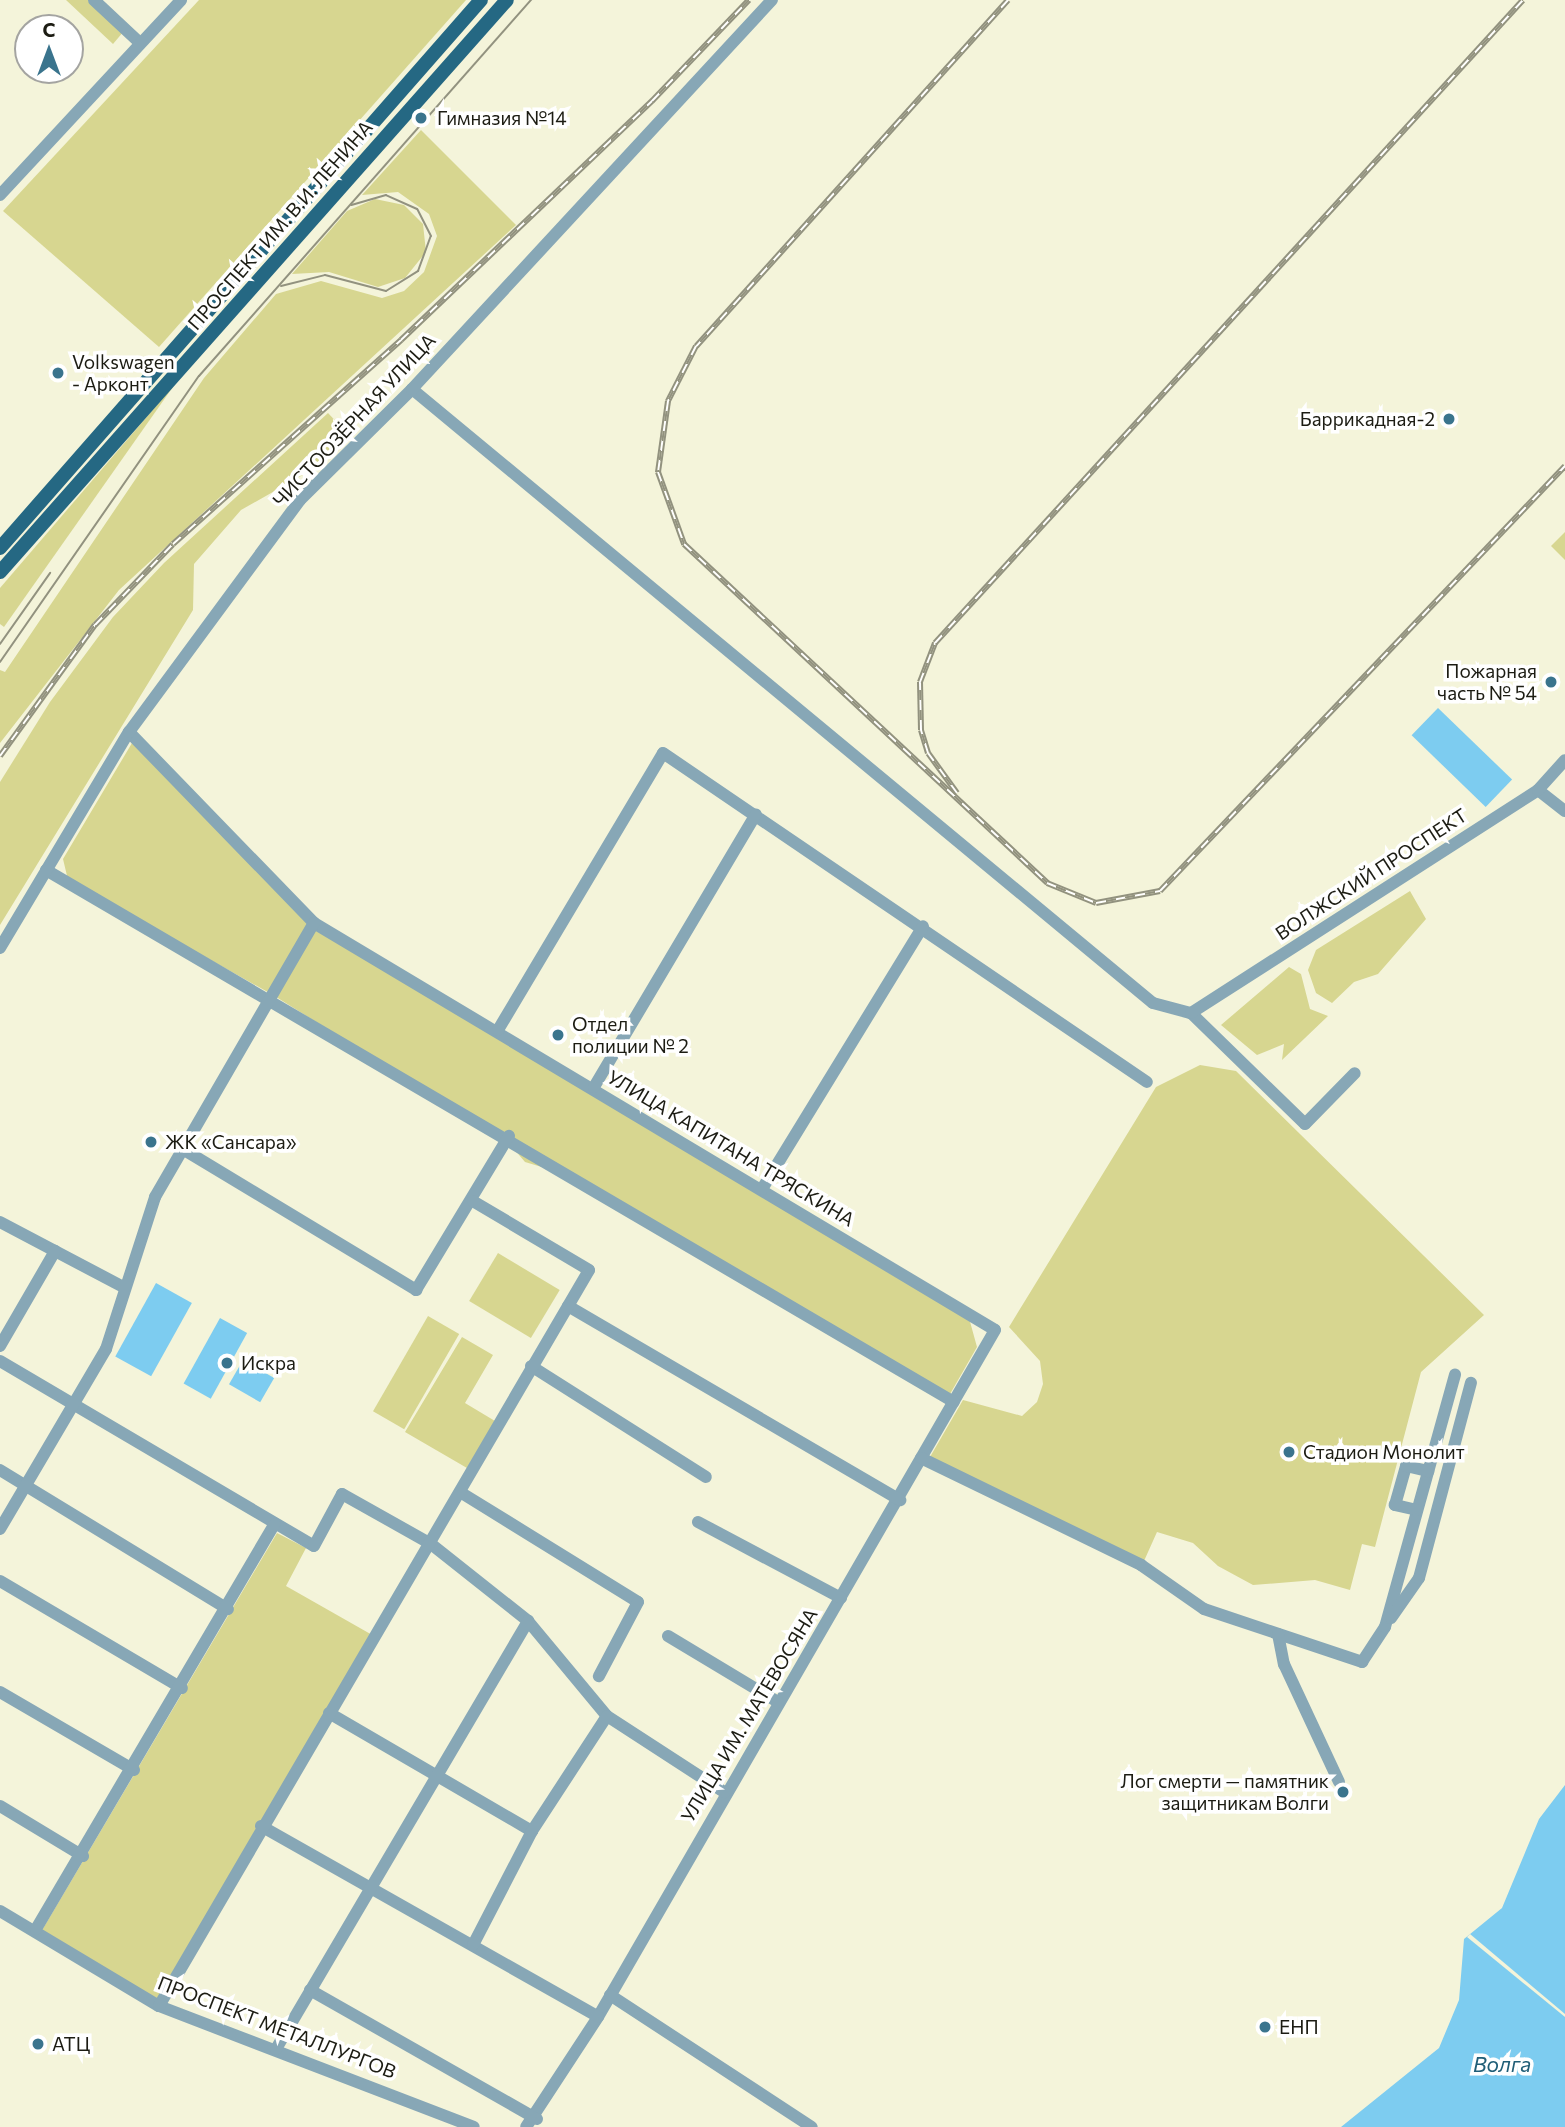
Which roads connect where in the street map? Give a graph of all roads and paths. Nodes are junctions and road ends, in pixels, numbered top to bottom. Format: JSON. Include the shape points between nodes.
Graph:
{"nodes":[{"id":1,"x":94,"y":0,"type":"edge"},
{"id":2,"x":181,"y":0,"type":"edge"},
{"id":3,"x":481,"y":0,"type":"edge"},
{"id":4,"x":507,"y":0,"type":"edge"},
{"id":5,"x":772,"y":0,"type":"edge"},
{"id":6,"x":139,"y":42,"type":"junction"},
{"id":7,"x":0,"y":195,"type":"edge"},
{"id":8,"x":412,"y":389,"type":"junction"},
{"id":9,"x":0,"y":548,"type":"edge"},
{"id":10,"x":0,"y":572,"type":"edge"},
{"id":11,"x":129,"y":732,"type":"junction"},
{"id":12,"x":1565,"y":760,"type":"edge"},
{"id":13,"x":1538,"y":790,"type":"junction"},
{"id":14,"x":1565,"y":811,"type":"edge"},
{"id":15,"x":755,"y":814,"type":"junction"},
{"id":16,"x":46,"y":870,"type":"junction"},
{"id":17,"x":314,"y":923,"type":"junction"},
{"id":18,"x":923,"y":926,"type":"junction"},
{"id":19,"x":0,"y":948,"type":"edge"},
{"id":20,"x":268,"y":994,"type":"junction"},
{"id":21,"x":1191,"y":1013,"type":"junction"},
{"id":22,"x":498,"y":1030,"type":"junction"},
{"id":23,"x":1355,"y":1073,"type":"dead end"},
{"id":24,"x":1147,"y":1082,"type":"dead end"},
{"id":25,"x":594,"y":1087,"type":"junction"},
{"id":26,"x":509,"y":1136,"type":"junction"},
{"id":27,"x":181,"y":1148,"type":"junction"},
{"id":28,"x":762,"y":1189,"type":"junction"},
{"id":29,"x":473,"y":1201,"type":"junction"},
{"id":30,"x":0,"y":1222,"type":"edge"},
{"id":31,"x":55,"y":1251,"type":"junction"},
{"id":32,"x":125,"y":1288,"type":"junction"},
{"id":33,"x":568,"y":1306,"type":"junction"},
{"id":34,"x":995,"y":1331,"type":"joint"},
{"id":35,"x":0,"y":1346,"type":"edge"},
{"id":36,"x":0,"y":1361,"type":"edge"},
{"id":37,"x":531,"y":1367,"type":"junction"},
{"id":38,"x":1455,"y":1375,"type":"dead end"},
{"id":39,"x":1471,"y":1383,"type":"dead end"},
{"id":40,"x":954,"y":1402,"type":"junction"},
{"id":41,"x":72,"y":1406,"type":"junction"},
{"id":42,"x":921,"y":1458,"type":"junction"},
{"id":43,"x":0,"y":1470,"type":"edge"},
{"id":44,"x":1428,"y":1471,"type":"junction"},
{"id":45,"x":706,"y":1477,"type":"dead end"},
{"id":46,"x":1401,"y":1485,"type":"junction"},
{"id":47,"x":26,"y":1486,"type":"junction"},
{"id":48,"x":1423,"y":1490,"type":"junction"},
{"id":49,"x":460,"y":1492,"type":"junction"},
{"id":50,"x":900,"y":1500,"type":"junction"},
{"id":51,"x":1417,"y":1510,"type":"junction"},
{"id":52,"x":698,"y":1522,"type":"dead end"},
{"id":53,"x":275,"y":1524,"type":"junction"},
{"id":54,"x":0,"y":1529,"type":"edge"},
{"id":55,"x":430,"y":1544,"type":"junction"},
{"id":56,"x":1400,"y":1573,"type":"junction"},
{"id":57,"x":1419,"y":1578,"type":"junction"},
{"id":58,"x":0,"y":1581,"type":"edge"},
{"id":59,"x":841,"y":1598,"type":"junction"},
{"id":60,"x":228,"y":1609,"type":"junction"},
{"id":61,"x":528,"y":1621,"type":"junction"},
{"id":62,"x":1385,"y":1627,"type":"junction"},
{"id":63,"x":1278,"y":1634,"type":"junction"},
{"id":64,"x":668,"y":1636,"type":"dead end"},
{"id":65,"x":599,"y":1676,"type":"dead end"},
{"id":66,"x":182,"y":1688,"type":"junction"},
{"id":67,"x":0,"y":1692,"type":"edge"},
{"id":68,"x":778,"y":1702,"type":"junction"},
{"id":69,"x":329,"y":1713,"type":"junction"},
{"id":70,"x":607,"y":1716,"type":"junction"},
{"id":71,"x":134,"y":1770,"type":"junction"},
{"id":72,"x":436,"y":1776,"type":"junction"},
{"id":73,"x":1339,"y":1782,"type":"dead end"},
{"id":74,"x":724,"y":1792,"type":"junction"},
{"id":75,"x":0,"y":1806,"type":"edge"},
{"id":76,"x":261,"y":1825,"type":"junction"},
{"id":77,"x":532,"y":1831,"type":"junction"},
{"id":78,"x":83,"y":1856,"type":"junction"},
{"id":79,"x":371,"y":1888,"type":"junction"},
{"id":80,"x":0,"y":1911,"type":"edge"},
{"id":81,"x":36,"y":1929,"type":"junction"},
{"id":82,"x":472,"y":1945,"type":"junction"},
{"id":83,"x":310,"y":1990,"type":"junction"},
{"id":84,"x":610,"y":1995,"type":"junction"},
{"id":85,"x":159,"y":2006,"type":"junction"},
{"id":86,"x":598,"y":2017,"type":"junction"},
{"id":87,"x":276,"y":2049,"type":"junction"},
{"id":88,"x":532,"y":2123,"type":"edge"},
{"id":89,"x":474,"y":2127,"type":"edge"},
{"id":90,"x":812,"y":2127,"type":"edge"}],
"edges":[{"from":1,"to":6,"type":"street"},
{"from":2,"to":6,"type":"street"},
{"from":3,"to":9,"type":"main road","name":"ПРОСПЕКТ ИМ. В.И. ЛЕНИНА"},
{"from":4,"to":10,"type":"main road","name":"ПРОСПЕКТ ИМ. В.И. ЛЕНИНА"},
{"from":5,"to":8,"type":"street","name":"ЧИСТООЗЁРНАЯ УЛИЦА"},
{"from":6,"to":7,"type":"street"},
{"from":8,"to":11,"type":"street","name":"ЧИСТООЗЁРНАЯ УЛИЦА","via":[[300,500]]},
{"from":8,"to":21,"type":"street","via":[[1153,1003]]},
{"from":11,"to":16,"type":"street","name":"ЧИСТООЗЁРНАЯ УЛИЦА"},
{"from":11,"to":17,"type":"street","name":"УЛИЦА КАПИТАНА ТРЯСКИНА"},
{"from":12,"to":13,"type":"street","name":"ВОЛЖСКИЙ ПРОСПЕКТ"},
{"from":13,"to":14,"type":"street"},
{"from":13,"to":21,"type":"street","name":"ВОЛЖСКИЙ ПРОСПЕКТ"},
{"from":15,"to":18,"type":"street"},
{"from":15,"to":22,"type":"street","via":[[663,753]]},
{"from":15,"to":25,"type":"street"},
{"from":16,"to":19,"type":"street","name":"ЧИСТООЗЁРНАЯ УЛИЦА"},
{"from":16,"to":20,"type":"street"},
{"from":17,"to":20,"type":"street"},
{"from":17,"to":22,"type":"street","name":"УЛИЦА КАПИТАНА ТРЯСКИНА"},
{"from":18,"to":24,"type":"street"},
{"from":18,"to":28,"type":"street"},
{"from":20,"to":26,"type":"street"},
{"from":20,"to":27,"type":"street"},
{"from":21,"to":23,"type":"street","via":[[1305,1124]]},
{"from":22,"to":25,"type":"street","name":"УЛИЦА КАПИТАНА ТРЯСКИНА"},
{"from":25,"to":28,"type":"street","name":"УЛИЦА КАПИТАНА ТРЯСКИНА"},
{"from":26,"to":29,"type":"street"},
{"from":26,"to":40,"type":"street"},
{"from":27,"to":29,"type":"street","via":[[416,1290]]},
{"from":27,"to":32,"type":"street","via":[[155,1197]]},
{"from":28,"to":34,"type":"street","name":"УЛИЦА КАПИТАНА ТРЯСКИНА"},
{"from":29,"to":33,"type":"street","via":[[589,1270]]},
{"from":30,"to":31,"type":"street"},
{"from":31,"to":32,"type":"street"},
{"from":31,"to":35,"type":"street"},
{"from":32,"to":41,"type":"street","via":[[106,1349]]},
{"from":33,"to":37,"type":"street"},
{"from":33,"to":50,"type":"street"},
{"from":34,"to":40,"type":"street","name":"УЛИЦА ИМ. МАТЕВОСЯНА"},
{"from":36,"to":41,"type":"street"},
{"from":37,"to":45,"type":"street"},
{"from":37,"to":49,"type":"street"},
{"from":38,"to":44,"type":"street"},
{"from":39,"to":57,"type":"street"},
{"from":40,"to":42,"type":"street","name":"УЛИЦА ИМ. МАТЕВОСЯНА"},
{"from":41,"to":47,"type":"street"},
{"from":41,"to":53,"type":"street"},
{"from":42,"to":50,"type":"street","name":"УЛИЦА ИМ. МАТЕВОСЯНА"},
{"from":42,"to":63,"type":"street","via":[[1141,1565],[1204,1609]]},
{"from":43,"to":47,"type":"street"},
{"from":44,"to":46,"type":"street","via":[[1406,1465]]},
{"from":44,"to":48,"type":"street"},
{"from":46,"to":48,"type":"street"},
{"from":46,"to":51,"type":"street","via":[[1395,1505]]},
{"from":47,"to":54,"type":"street"},
{"from":47,"to":60,"type":"street"},
{"from":48,"to":51,"type":"street"},
{"from":49,"to":55,"type":"street"},
{"from":49,"to":65,"type":"street","via":[[638,1602]]},
{"from":50,"to":59,"type":"street","name":"УЛИЦА ИМ. МАТЕВОСЯНА"},
{"from":51,"to":56,"type":"street"},
{"from":52,"to":59,"type":"street"},
{"from":53,"to":55,"type":"street","via":[[314,1546],[342,1494]]},
{"from":53,"to":60,"type":"street"},
{"from":55,"to":61,"type":"street"},
{"from":55,"to":69,"type":"street"},
{"from":56,"to":57,"type":"street"},
{"from":56,"to":62,"type":"street"},
{"from":57,"to":62,"type":"street"},
{"from":58,"to":66,"type":"street"},
{"from":59,"to":68,"type":"street","name":"УЛИЦА ИМ. МАТЕВОСЯНА"},
{"from":60,"to":66,"type":"street"},
{"from":61,"to":70,"type":"street"},
{"from":61,"to":72,"type":"street"},
{"from":62,"to":63,"type":"street","via":[[1362,1662]]},
{"from":63,"to":73,"type":"street","via":[[1284,1664]]},
{"from":64,"to":68,"type":"street"},
{"from":66,"to":71,"type":"street"},
{"from":67,"to":71,"type":"street"},
{"from":68,"to":74,"type":"street","name":"УЛИЦА ИМ. МАТЕВОСЯНА"},
{"from":69,"to":72,"type":"street"},
{"from":69,"to":76,"type":"street"},
{"from":70,"to":74,"type":"street"},
{"from":70,"to":77,"type":"street"},
{"from":71,"to":78,"type":"street"},
{"from":72,"to":77,"type":"street"},
{"from":72,"to":79,"type":"street"},
{"from":74,"to":84,"type":"street","name":"УЛИЦА ИМ. МАТЕВОСЯНА"},
{"from":75,"to":78,"type":"street"},
{"from":76,"to":79,"type":"street"},
{"from":76,"to":85,"type":"street"},
{"from":77,"to":82,"type":"street"},
{"from":78,"to":81,"type":"street"},
{"from":79,"to":82,"type":"street"},
{"from":79,"to":83,"type":"street"},
{"from":80,"to":81,"type":"street","name":"ПРОСПЕКТ МЕТАЛЛУРГОВ"},
{"from":81,"to":85,"type":"street","name":"ПРОСПЕКТ МЕТАЛЛУРГОВ"},
{"from":82,"to":86,"type":"street"},
{"from":83,"to":87,"type":"street"},
{"from":83,"to":88,"type":"street"},
{"from":84,"to":86,"type":"street","name":"УЛИЦА ИМ. МАТЕВОСЯНА"},
{"from":84,"to":90,"type":"street"},
{"from":85,"to":87,"type":"street","name":"ПРОСПЕКТ МЕТАЛЛУРГОВ"},
{"from":86,"to":88,"type":"street","name":"УЛИЦА ИМ. МАТЕВОСЯНА"},
{"from":87,"to":89,"type":"street","name":"ПРОСПЕКТ МЕТАЛЛУРГОВ"}]}
